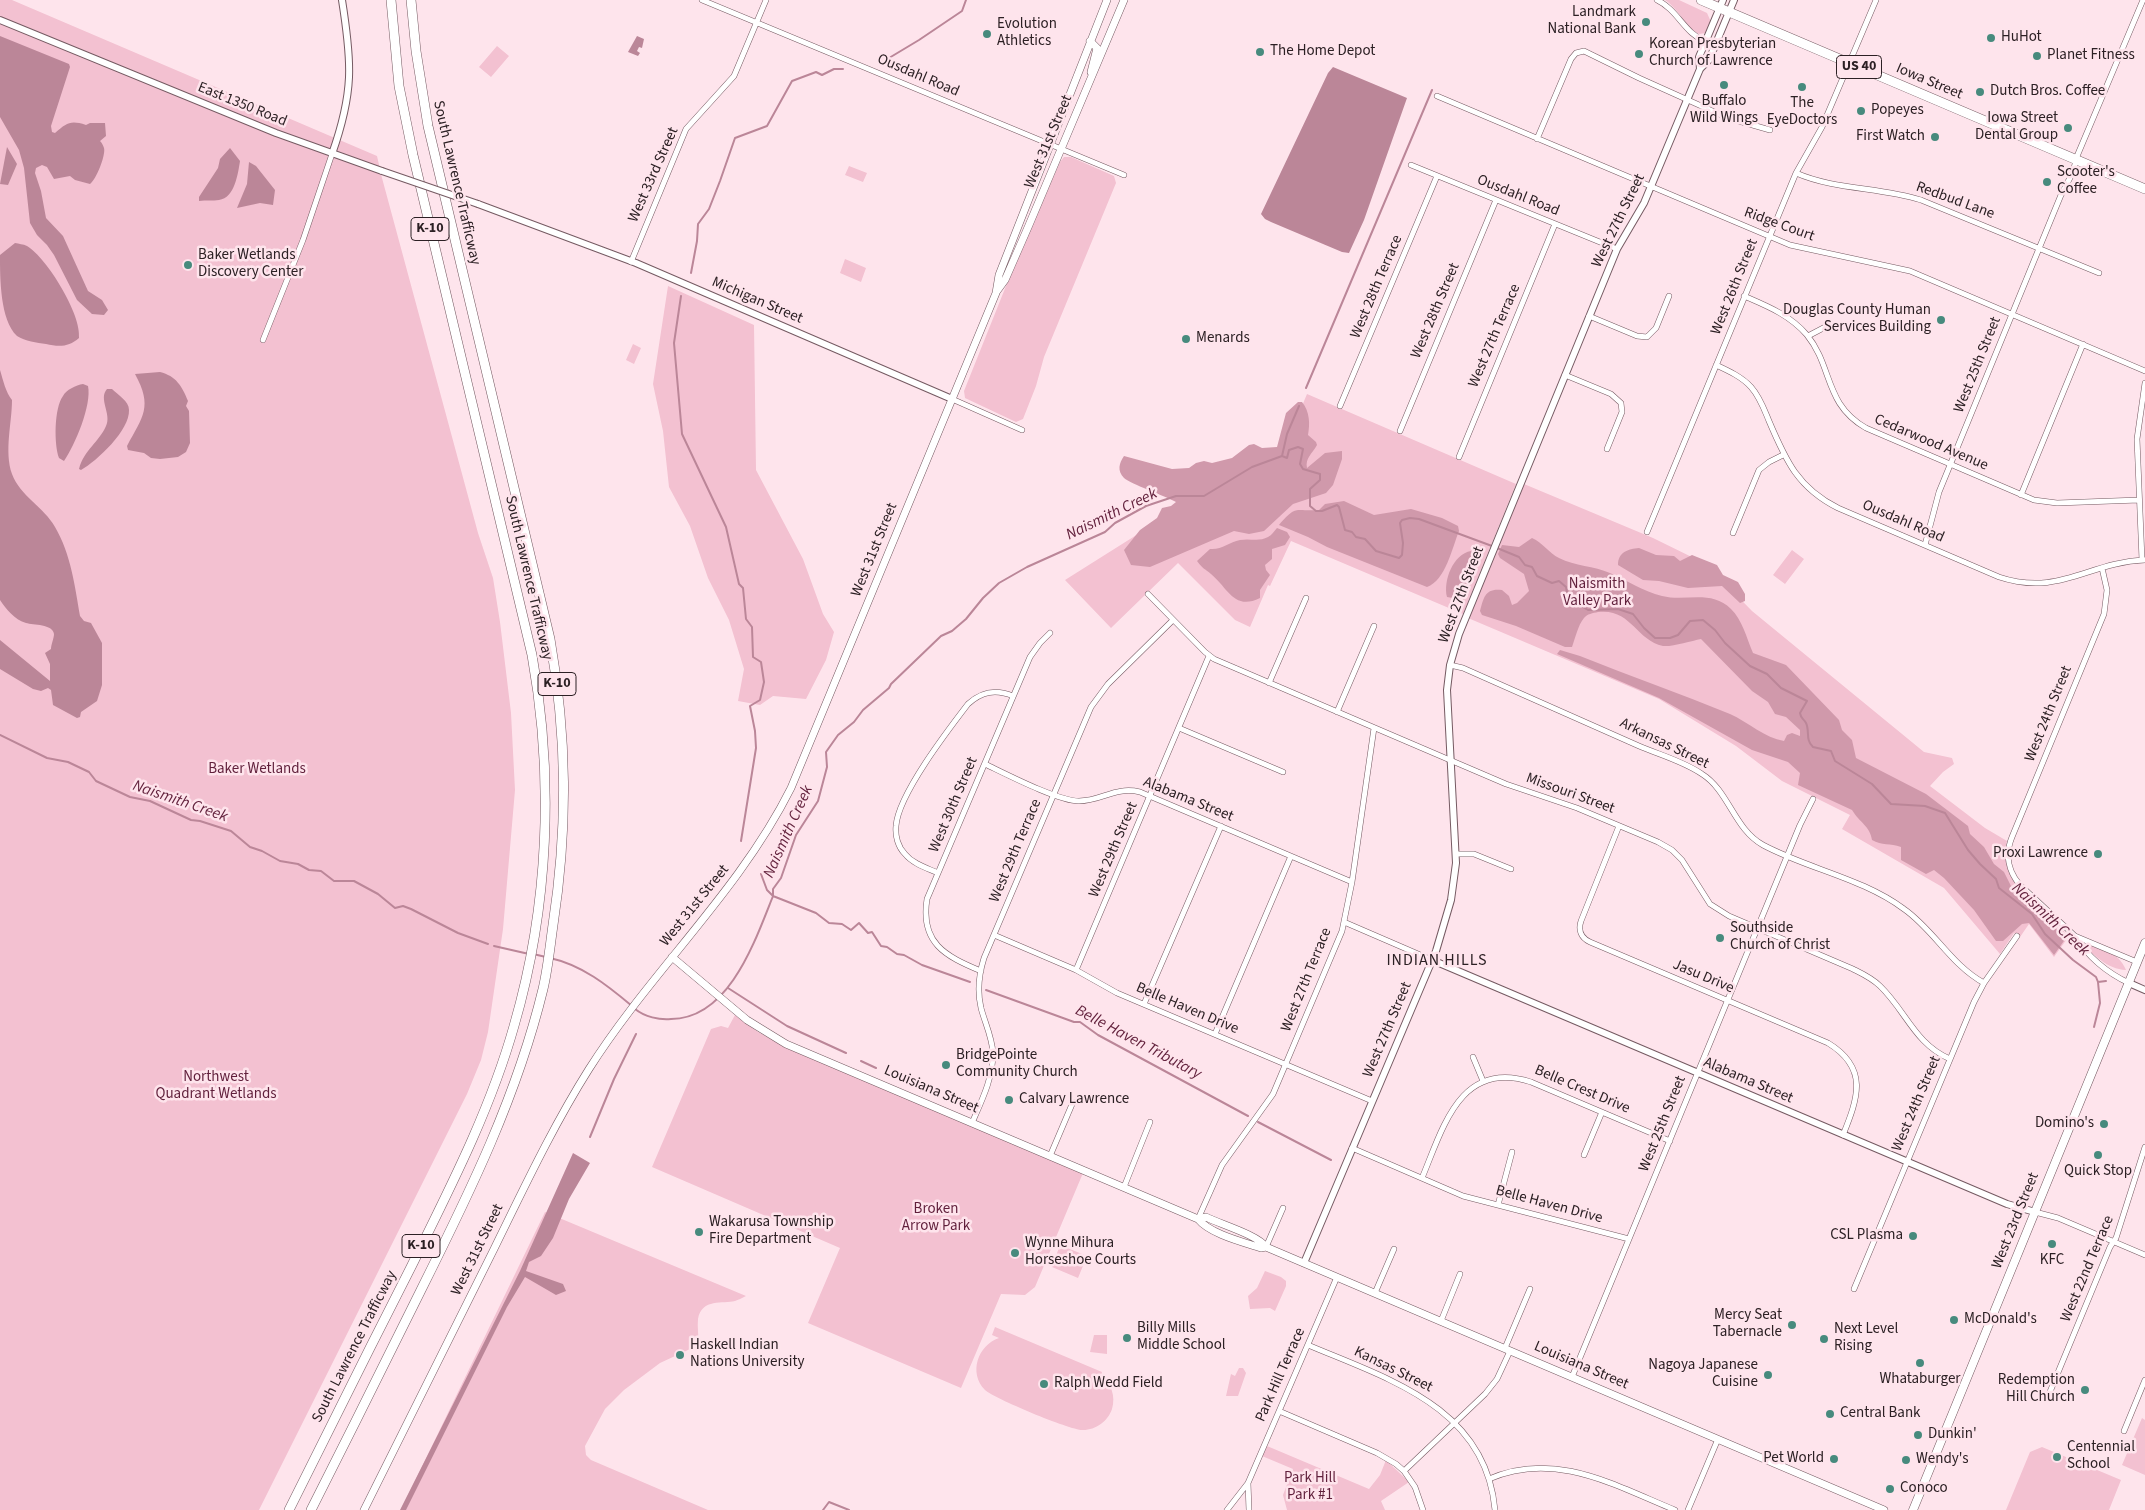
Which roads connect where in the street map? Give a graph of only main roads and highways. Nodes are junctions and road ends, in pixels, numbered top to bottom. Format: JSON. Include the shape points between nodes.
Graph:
{"nodes":[{"id":1,"x":391,"y":0,"type":"edge"},
{"id":2,"x":412,"y":0,"type":"edge"},
{"id":3,"x":1107,"y":0,"type":"edge"},
{"id":4,"x":1124,"y":0,"type":"edge"},
{"id":5,"x":1701,"y":0,"type":"edge"},
{"id":6,"x":1721,"y":4,"type":"edge"},
{"id":7,"x":1090,"y":41,"type":"junction"},
{"id":8,"x":1089,"y":84,"type":"junction"},
{"id":9,"x":2145,"y":190,"type":"edge"},
{"id":10,"x":996,"y":293,"type":"junction"},
{"id":11,"x":2145,"y":943,"type":"edge"},
{"id":12,"x":672,"y":957,"type":"junction"},
{"id":13,"x":2141,"y":964,"type":"edge"},
{"id":14,"x":289,"y":1510,"type":"edge"},
{"id":15,"x":311,"y":1510,"type":"edge"},
{"id":16,"x":364,"y":1510,"type":"edge"},
{"id":17,"x":1884,"y":1510,"type":"edge"},
{"id":18,"x":1913,"y":1510,"type":"edge"}],
"edges":[{"from":1,"to":14,"type":"highway","name":"South Lawrence Trafficway","number":"K-10","via":[[399,86],[413,156],[522,606],[537,683],[546,790],[543,857],[528,971],[506,1054],[464,1160]]},
{"from":2,"to":15,"type":"highway","name":"South Lawrence Trafficway","number":"K-10","via":[[418,69],[428,126],[542,603],[554,666],[562,732],[565,808],[562,864],[546,977],[516,1080],[486,1158]]},
{"from":3,"to":7,"type":"main road","name":"West 31st Street"},
{"from":4,"to":8,"type":"main road","name":"West 31st Street"},
{"from":5,"to":6,"type":"highway","name":"Iowa Street","number":"US 40"},
{"from":6,"to":9,"type":"highway","name":"Iowa Street","number":"US 40","via":[[1729,12]]},
{"from":7,"to":8,"type":"main road","via":[[1097,48]]},
{"from":7,"to":10,"type":"main road","name":"West 31st Street","via":[[999,275]]},
{"from":8,"to":10,"type":"main road","name":"West 31st Street","via":[[1005,280]]},
{"from":10,"to":12,"type":"main road","name":"West 31st Street","via":[[783,805],[747,864]]},
{"from":11,"to":13,"type":"main road","name":"West 23rd Street"},
{"from":12,"to":16,"type":"main road","name":"West 31st Street","via":[[618,1028],[555,1128]]},
{"from":12,"to":17,"type":"main road","name":"Louisiana Street","via":[[733,1009],[786,1044],[1198,1219],[1213,1230],[1266,1247]]},
{"from":13,"to":18,"type":"main road","name":"West 23rd Street","via":[[2129,983]]}]}
